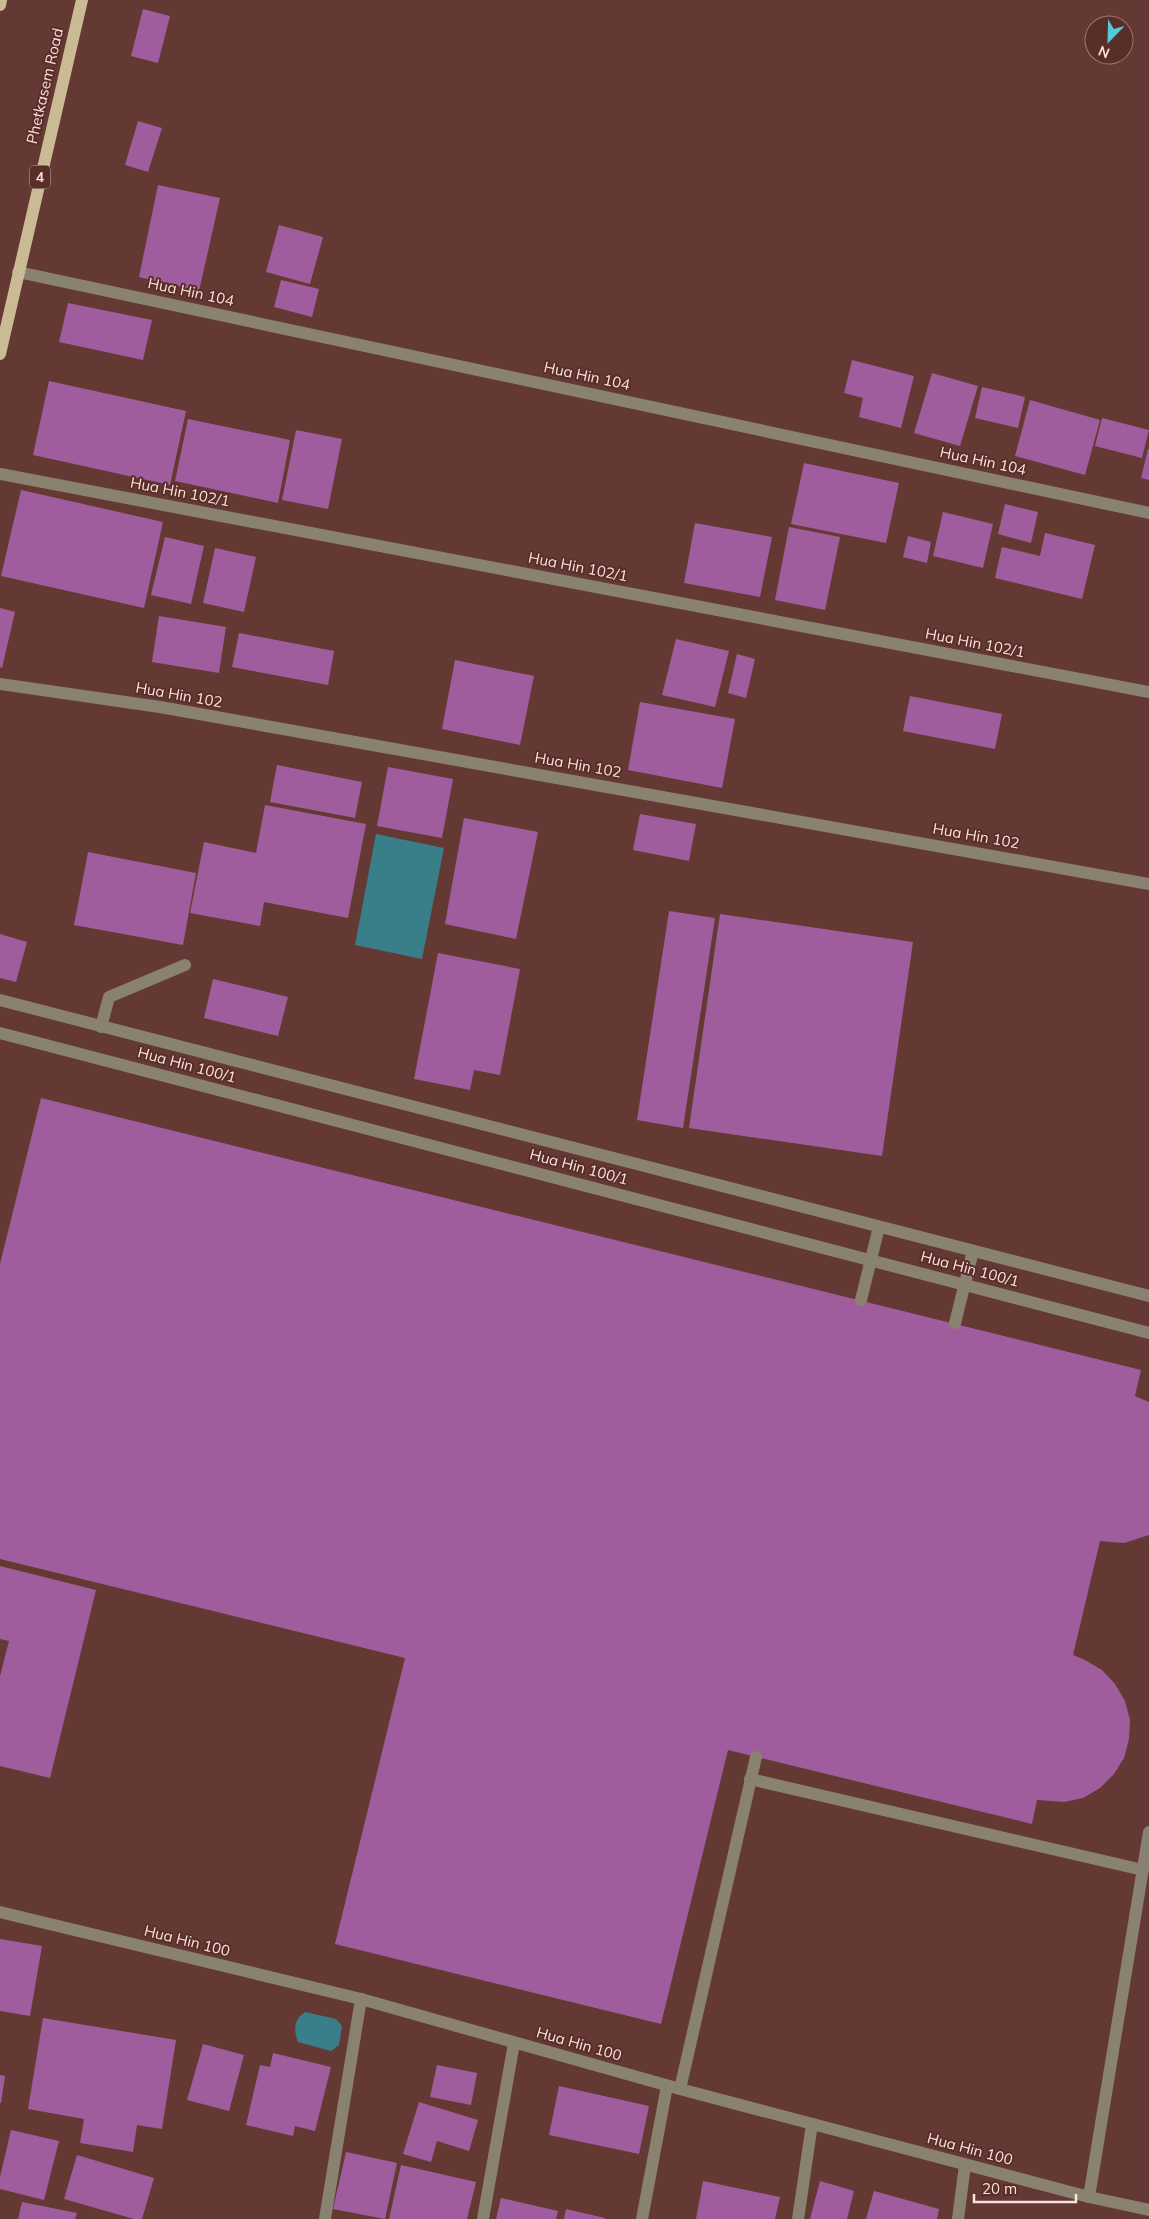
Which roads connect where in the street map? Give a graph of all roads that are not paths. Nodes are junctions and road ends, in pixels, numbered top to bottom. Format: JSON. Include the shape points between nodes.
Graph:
{"nodes":[{"id":1,"x":1,"y":0,"type":"edge"},
{"id":2,"x":82,"y":0,"type":"edge"},
{"id":3,"x":0,"y":5,"type":"edge"},
{"id":4,"x":18,"y":272,"type":"junction"},
{"id":5,"x":0,"y":354,"type":"edge"},
{"id":6,"x":0,"y":474,"type":"edge"},
{"id":7,"x":1149,"y":513,"type":"edge"},
{"id":8,"x":0,"y":684,"type":"edge"},
{"id":9,"x":1149,"y":692,"type":"edge"},
{"id":10,"x":1149,"y":884,"type":"edge"},
{"id":11,"x":185,"y":965,"type":"dead end"},
{"id":12,"x":0,"y":1000,"type":"edge"},
{"id":13,"x":101,"y":1027,"type":"junction"},
{"id":14,"x":0,"y":1033,"type":"edge"},
{"id":15,"x":879,"y":1227,"type":"junction"},
{"id":16,"x":973,"y":1251,"type":"junction"},
{"id":17,"x":871,"y":1260,"type":"junction"},
{"id":18,"x":964,"y":1285,"type":"junction"},
{"id":19,"x":1149,"y":1296,"type":"edge"},
{"id":20,"x":862,"y":1300,"type":"dead end"},
{"id":21,"x":955,"y":1323,"type":"dead end"},
{"id":22,"x":1149,"y":1333,"type":"edge"},
{"id":23,"x":756,"y":1757,"type":"dead end"},
{"id":24,"x":750,"y":1779,"type":"junction"},
{"id":25,"x":1149,"y":1832,"type":"edge"},
{"id":26,"x":1143,"y":1870,"type":"junction"},
{"id":27,"x":0,"y":1912,"type":"edge"},
{"id":28,"x":361,"y":1999,"type":"junction"},
{"id":29,"x":514,"y":2043,"type":"junction"},
{"id":30,"x":667,"y":2086,"type":"junction"},
{"id":31,"x":680,"y":2089,"type":"junction"},
{"id":32,"x":812,"y":2124,"type":"junction"},
{"id":33,"x":966,"y":2164,"type":"junction"},
{"id":34,"x":1089,"y":2197,"type":"junction"},
{"id":35,"x":1149,"y":2210,"type":"edge"},
{"id":36,"x":325,"y":2219,"type":"edge"},
{"id":37,"x":483,"y":2219,"type":"edge"},
{"id":38,"x":642,"y":2219,"type":"edge"},
{"id":39,"x":798,"y":2219,"type":"edge"},
{"id":40,"x":958,"y":2219,"type":"edge"}],
"edges":[{"from":1,"to":3,"type":"main road"},
{"from":2,"to":4,"type":"main road","name":"Phetkasem Road","number":"4"},
{"from":4,"to":5,"type":"main road","name":"Phetkasem Road","number":"4"},
{"from":4,"to":7,"type":"street","name":"Hua Hin 104"},
{"from":6,"to":9,"type":"street","name":"Hua Hin 102/1"},
{"from":8,"to":10,"type":"street","name":"Hua Hin 102","via":[[160,707]]},
{"from":11,"to":13,"type":"street","via":[[109,997]]},
{"from":12,"to":13,"type":"street","name":"Hua Hin 100/1"},
{"from":13,"to":15,"type":"street","name":"Hua Hin 100/1"},
{"from":14,"to":17,"type":"street","name":"Hua Hin 100/1"},
{"from":15,"to":16,"type":"street","name":"Hua Hin 100/1"},
{"from":15,"to":17,"type":"street"},
{"from":16,"to":18,"type":"street"},
{"from":16,"to":19,"type":"street","name":"Hua Hin 100/1"},
{"from":17,"to":18,"type":"street","name":"Hua Hin 100/1"},
{"from":17,"to":20,"type":"street"},
{"from":18,"to":21,"type":"street"},
{"from":18,"to":22,"type":"street","name":"Hua Hin 100/1"},
{"from":23,"to":24,"type":"street"},
{"from":24,"to":26,"type":"street"},
{"from":24,"to":31,"type":"street"},
{"from":25,"to":26,"type":"street"},
{"from":26,"to":34,"type":"street"},
{"from":27,"to":28,"type":"street","name":"Hua Hin 100"},
{"from":28,"to":29,"type":"street","name":"Hua Hin 100"},
{"from":28,"to":36,"type":"street"},
{"from":29,"to":30,"type":"street","name":"Hua Hin 100"},
{"from":29,"to":37,"type":"street"},
{"from":30,"to":31,"type":"street","name":"Hua Hin 100"},
{"from":30,"to":38,"type":"street"},
{"from":31,"to":32,"type":"street","name":"Hua Hin 100"},
{"from":32,"to":33,"type":"street","name":"Hua Hin 100"},
{"from":32,"to":39,"type":"street"},
{"from":33,"to":34,"type":"street","name":"Hua Hin 100"},
{"from":33,"to":40,"type":"street"},
{"from":34,"to":35,"type":"street","name":"Hua Hin 100"}]}
